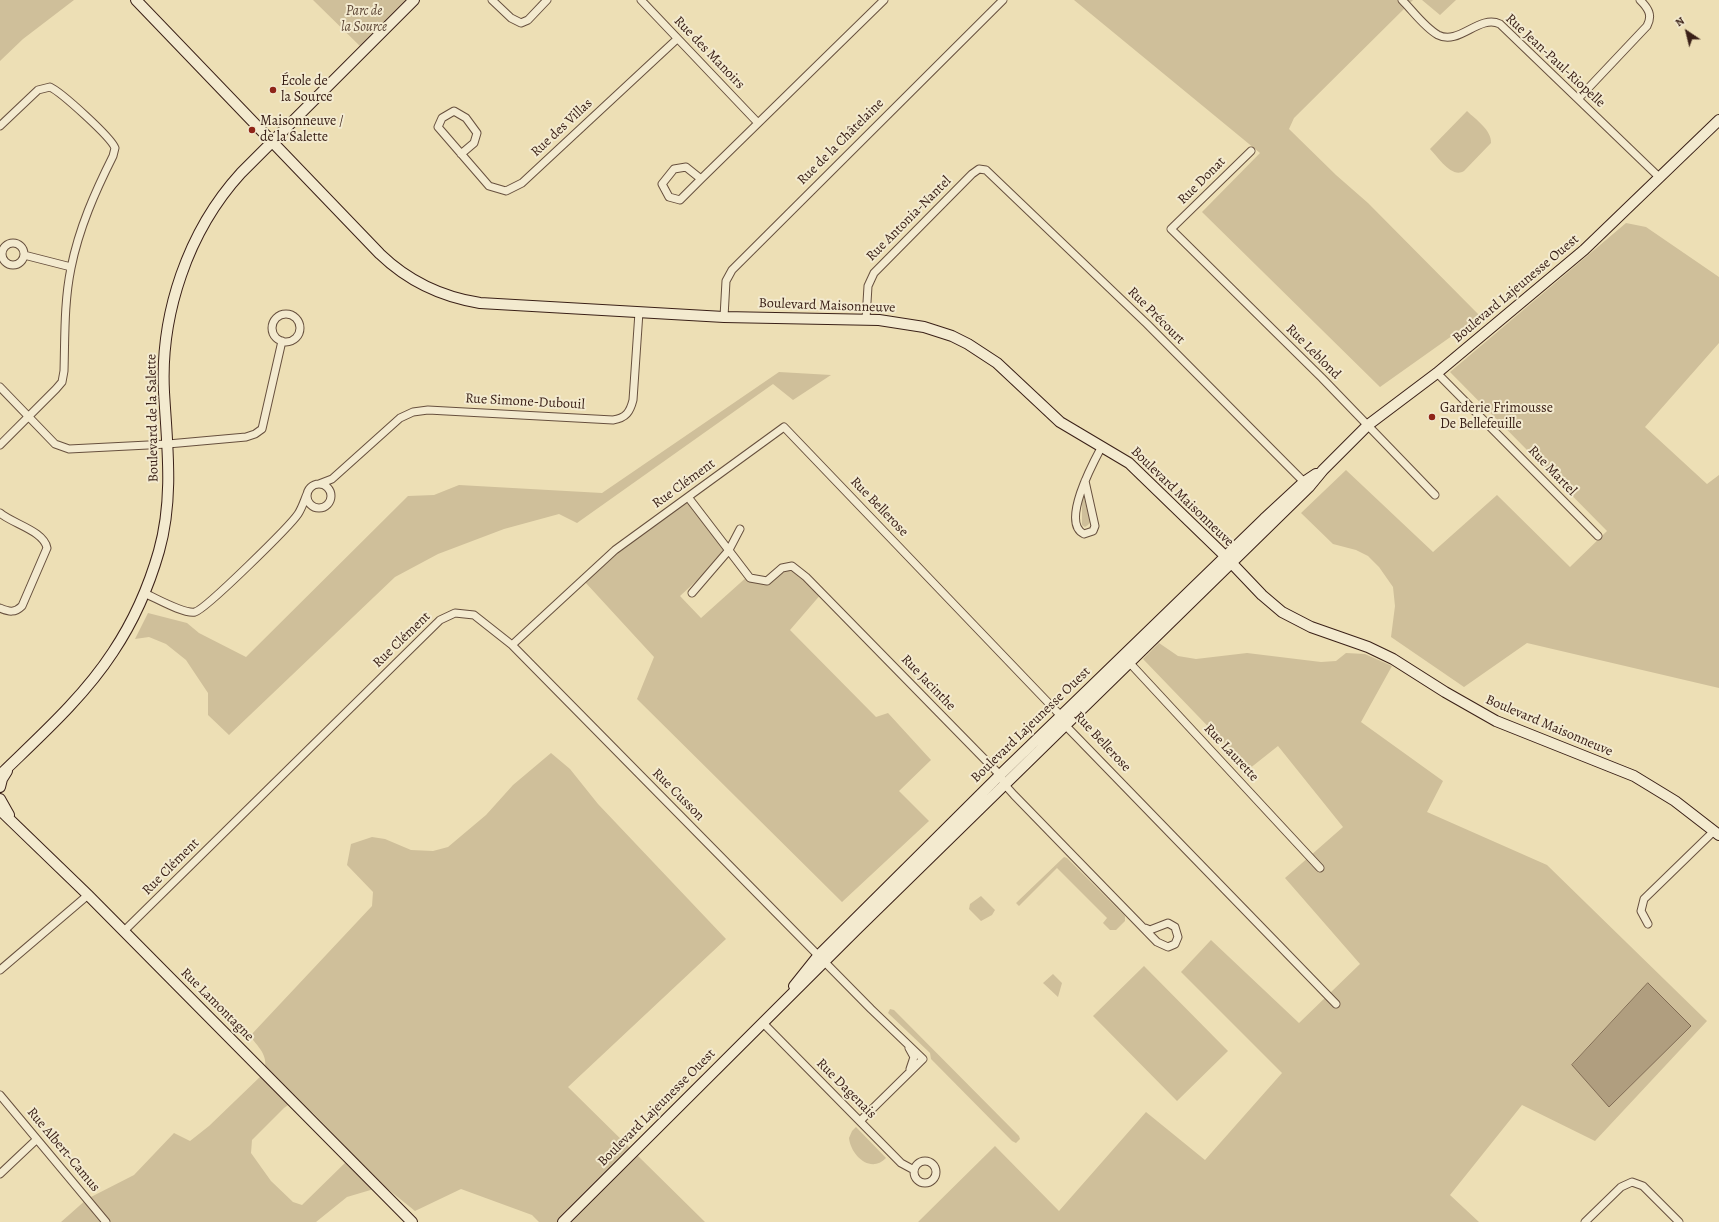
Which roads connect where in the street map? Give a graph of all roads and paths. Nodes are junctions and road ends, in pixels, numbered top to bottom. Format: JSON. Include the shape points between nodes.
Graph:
{"nodes":[{"id":1,"x":136,"y":0,"type":"edge"},
{"id":2,"x":414,"y":0,"type":"edge"},
{"id":3,"x":492,"y":0,"type":"edge"},
{"id":4,"x":547,"y":0,"type":"edge"},
{"id":5,"x":640,"y":0,"type":"edge"},
{"id":6,"x":884,"y":0,"type":"edge"},
{"id":7,"x":1003,"y":0,"type":"edge"},
{"id":8,"x":1402,"y":0,"type":"edge"},
{"id":9,"x":1640,"y":0,"type":"edge"},
{"id":10,"x":677,"y":39,"type":"junction"},
{"id":11,"x":1578,"y":99,"type":"junction"},
{"id":12,"x":1719,"y":120,"type":"edge"},
{"id":13,"x":758,"y":123,"type":"junction"},
{"id":14,"x":0,"y":126,"type":"edge"},
{"id":15,"x":273,"y":141,"type":"junction"},
{"id":16,"x":1251,"y":151,"type":"dead end"},
{"id":17,"x":461,"y":154,"type":"junction"},
{"id":18,"x":981,"y":169,"type":"joint"},
{"id":19,"x":1660,"y":178,"type":"junction"},
{"id":20,"x":701,"y":179,"type":"junction"},
{"id":21,"x":1171,"y":229,"type":"joint"},
{"id":22,"x":24,"y":255,"type":"dead end"},
{"id":23,"x":71,"y":267,"type":"junction"},
{"id":24,"x":639,"y":312,"type":"junction"},
{"id":25,"x":724,"y":316,"type":"junction"},
{"id":26,"x":866,"y":319,"type":"junction"},
{"id":27,"x":282,"y":341,"type":"dead end"},
{"id":28,"x":1437,"y":372,"type":"junction"},
{"id":29,"x":0,"y":387,"type":"edge"},
{"id":30,"x":29,"y":417,"type":"junction"},
{"id":31,"x":1368,"y":425,"type":"junction"},
{"id":32,"x":784,"y":428,"type":"joint"},
{"id":33,"x":168,"y":444,"type":"junction"},
{"id":34,"x":0,"y":445,"type":"edge"},
{"id":35,"x":1102,"y":446,"type":"junction"},
{"id":36,"x":340,"y":473,"type":"junction"},
{"id":37,"x":1085,"y":481,"type":"junction"},
{"id":38,"x":319,"y":484,"type":"junction"},
{"id":39,"x":1306,"y":484,"type":"junction"},
{"id":40,"x":331,"y":493,"type":"junction"},
{"id":41,"x":307,"y":494,"type":"junction"},
{"id":42,"x":1435,"y":495,"type":"dead end"},
{"id":43,"x":688,"y":497,"type":"junction"},
{"id":44,"x":317,"y":508,"type":"junction"},
{"id":45,"x":0,"y":513,"type":"edge"},
{"id":46,"x":298,"y":515,"type":"junction"},
{"id":47,"x":740,"y":529,"type":"dead end"},
{"id":48,"x":1598,"y":536,"type":"dead end"},
{"id":49,"x":729,"y":550,"type":"junction"},
{"id":50,"x":1228,"y":560,"type":"junction"},
{"id":51,"x":144,"y":593,"type":"junction"},
{"id":52,"x":692,"y":593,"type":"dead end"},
{"id":53,"x":0,"y":608,"type":"edge"},
{"id":54,"x":512,"y":645,"type":"junction"},
{"id":55,"x":1126,"y":658,"type":"junction"},
{"id":56,"x":1063,"y":720,"type":"junction"},
{"id":57,"x":11,"y":764,"type":"junction"},
{"id":58,"x":0,"y":775,"type":"edge"},
{"id":59,"x":1000,"y":775,"type":"junction"},
{"id":60,"x":1005,"y":785,"type":"junction"},
{"id":61,"x":0,"y":787,"type":"edge"},
{"id":62,"x":0,"y":799,"type":"edge"},
{"id":63,"x":0,"y":810,"type":"edge"},
{"id":64,"x":0,"y":820,"type":"edge"},
{"id":65,"x":17,"y":826,"type":"junction"},
{"id":66,"x":1717,"y":833,"type":"edge"},
{"id":67,"x":34,"y":844,"type":"junction"},
{"id":68,"x":1320,"y":868,"type":"dead end"},
{"id":69,"x":88,"y":895,"type":"junction"},
{"id":70,"x":1648,"y":924,"type":"dead end"},
{"id":71,"x":1145,"y":928,"type":"junction"},
{"id":72,"x":124,"y":931,"type":"junction"},
{"id":73,"x":821,"y":959,"type":"junction"},
{"id":74,"x":0,"y":970,"type":"edge"},
{"id":75,"x":1336,"y":1004,"type":"dead end"},
{"id":76,"x":763,"y":1023,"type":"junction"},
{"id":77,"x":0,"y":1095,"type":"edge"},
{"id":78,"x":860,"y":1121,"type":"junction"},
{"id":79,"x":36,"y":1140,"type":"junction"},
{"id":80,"x":914,"y":1170,"type":"dead end"},
{"id":81,"x":0,"y":1174,"type":"edge"},
{"id":82,"x":106,"y":1222,"type":"edge"},
{"id":83,"x":412,"y":1222,"type":"edge"},
{"id":84,"x":563,"y":1222,"type":"edge"},
{"id":85,"x":1585,"y":1222,"type":"edge"},
{"id":86,"x":1679,"y":1222,"type":"edge"}],
"edges":[{"from":1,"to":15,"type":"street","name":"Boulevard Maisonneuve"},
{"from":2,"to":15,"type":"street","name":"Boulevard de la Salette"},
{"from":3,"to":4,"type":"street","via":[[511,18],[521,23],[528,20]]},
{"from":5,"to":10,"type":"street","name":"Rue des Manoirs"},
{"from":6,"to":13,"type":"street"},
{"from":7,"to":25,"type":"street","name":"Rue de la Châtelaine","via":[[732,270],[726,281]]},
{"from":8,"to":11,"type":"street","name":"Rue Jean-Paul-Riopelle","via":[[1428,27],[1442,36],[1453,36],[1488,22],[1500,24]]},
{"from":9,"to":11,"type":"street","via":[[1650,14],[1647,26]]},
{"from":10,"to":13,"type":"street","name":"Rue des Manoirs"},
{"from":10,"to":17,"type":"street","name":"Rue des Villas","via":[[522,183],[506,191],[490,186]]},
{"from":11,"to":19,"type":"street","name":"Rue Jean-Paul-Riopelle"},
{"from":12,"to":19,"type":"street","name":"Boulevard Lajeunesse Ouest"},
{"from":13,"to":20,"type":"street"},
{"from":14,"to":23,"type":"street","via":[[38,90],[50,87],[114,144],[115,153],[87,213]]},
{"from":15,"to":24,"type":"street","name":"Boulevard Maisonneuve","via":[[386,260],[427,287],[448,296],[480,303]]},
{"from":15,"to":33,"type":"street","name":"Boulevard de la Salette","via":[[232,183],[218,202],[199,233],[182,275],[172,306],[165,352],[164,391]]},
{"from":16,"to":21,"type":"street","name":"Rue Donat"},
{"from":17,"to":17,"type":"street","name":"Rue des Villas","via":[[438,128],[442,118],[454,111],[466,118],[477,133],[474,144]]},
{"from":18,"to":26,"type":"street","name":"Rue Antonia-Nantel","via":[[972,174],[874,273],[868,286]]},
{"from":18,"to":39,"type":"street","name":"Rue Précourt","via":[[992,174],[1113,291]]},
{"from":19,"to":28,"type":"street","name":"Boulevard Lajeunesse Ouest","via":[[1584,250]]},
{"from":20,"to":20,"type":"street","via":[[680,200],[669,197],[662,184],[674,169],[686,167]]},
{"from":21,"to":31,"type":"street","name":"Rue Leblond"},
{"from":22,"to":23,"type":"street"},
{"from":23,"to":30,"type":"street","via":[[66,306],[63,378]]},
{"from":24,"to":25,"type":"street","name":"Boulevard Maisonneuve"},
{"from":24,"to":36,"type":"street","name":"Rue Simone-Dubouil","via":[[633,400],[629,412],[622,418],[613,420],[428,410],[413,412],[400,418]]},
{"from":25,"to":26,"type":"street","name":"Boulevard Maisonneuve"},
{"from":26,"to":35,"type":"street","name":"Boulevard Maisonneuve","via":[[924,327],[968,344],[997,363],[1060,422]]},
{"from":27,"to":33,"type":"street","via":[[263,425],[258,433],[246,437]]},
{"from":28,"to":31,"type":"street","name":"Boulevard Lajeunesse Ouest"},
{"from":28,"to":48,"type":"street","name":"Rue Martel"},
{"from":29,"to":30,"type":"street"},
{"from":30,"to":33,"type":"street","via":[[55,444],[69,449]]},
{"from":30,"to":34,"type":"street"},
{"from":31,"to":39,"type":"street","name":"Boulevard Lajeunesse Ouest"},
{"from":31,"to":42,"type":"street","name":"Rue Leblond"},
{"from":32,"to":43,"type":"street","name":"Rue Clément"},
{"from":32,"to":56,"type":"street","name":"Rue Bellerose"},
{"from":33,"to":51,"type":"street","name":"Boulevard de la Salette","via":[[164,526],[159,550]]},
{"from":35,"to":37,"type":"street"},
{"from":35,"to":50,"type":"street","name":"Boulevard Maisonneuve","via":[[1134,467]]},
{"from":36,"to":38,"type":"street","name":"Rue Simone-Dubouil"},
{"from":36,"to":40,"type":"street","name":"Rue Simone-Dubouil","via":[[334,481]]},
{"from":37,"to":37,"type":"street","via":[[1078,500],[1076,518],[1077,528],[1084,534],[1093,531],[1096,526]]},
{"from":38,"to":40,"type":"street","via":[[328,487]]},
{"from":38,"to":41,"type":"street","name":"Rue Simone-Dubouil","via":[[311,487]]},
{"from":39,"to":50,"type":"street","name":"Boulevard Lajeunesse Ouest"},
{"from":40,"to":44,"type":"street","name":"Rue Simone-Dubouil","via":[[329,503]]},
{"from":41,"to":44,"type":"street","via":[[309,503]]},
{"from":41,"to":46,"type":"street","name":"Rue Simone-Dubouil"},
{"from":43,"to":49,"type":"street","name":"Rue Jacinthe"},
{"from":43,"to":54,"type":"street","name":"Rue Clément","via":[[615,550]]},
{"from":44,"to":46,"type":"street","name":"Rue Simone-Dubouil"},
{"from":45,"to":53,"type":"street","via":[[40,536],[47,548],[22,606],[10,612]]},
{"from":46,"to":51,"type":"street","name":"Rue Simone-Dubouil","via":[[220,593],[199,610],[183,610]]},
{"from":47,"to":49,"type":"street"},
{"from":49,"to":52,"type":"street"},
{"from":49,"to":59,"type":"street","name":"Rue Jacinthe","via":[[750,578],[767,581],[782,568],[792,566],[806,577]]},
{"from":50,"to":55,"type":"street","name":"Boulevard Lajeunesse Ouest"},
{"from":50,"to":66,"type":"street","name":"Boulevard Maisonneuve","via":[[1266,599],[1290,617],[1386,655],[1496,721],[1634,776],[1664,793]]},
{"from":51,"to":57,"type":"street","name":"Boulevard de la Salette","via":[[126,631],[97,673]]},
{"from":54,"to":72,"type":"street","name":"Rue Clément","via":[[474,615],[455,612],[440,620]]},
{"from":54,"to":73,"type":"street","name":"Rue Cusson"},
{"from":55,"to":56,"type":"street","name":"Boulevard Lajeunesse Ouest"},
{"from":55,"to":68,"type":"street","name":"Rue Laurette"},
{"from":56,"to":59,"type":"street","name":"Boulevard Lajeunesse Ouest"},
{"from":56,"to":60,"type":"street","name":"Boulevard Lajeunesse Ouest"},
{"from":56,"to":75,"type":"street","name":"Rue Bellerose"},
{"from":57,"to":58,"type":"street","name":"Boulevard de la Salette"},
{"from":57,"to":61,"type":"street"},
{"from":59,"to":60,"type":"street","name":"Rue Jacinthe"},
{"from":59,"to":73,"type":"street","name":"Boulevard Lajeunesse Ouest"},
{"from":60,"to":71,"type":"street","name":"Rue Jacinthe"},
{"from":60,"to":73,"type":"street","name":"Boulevard Lajeunesse Ouest"},
{"from":62,"to":65,"type":"street"},
{"from":63,"to":65,"type":"street","name":"Rue Lamontagne"},
{"from":64,"to":67,"type":"street"},
{"from":65,"to":67,"type":"street","name":"Rue Lamontagne"},
{"from":66,"to":70,"type":"street","via":[[1644,899],[1641,911]]},
{"from":67,"to":69,"type":"street","name":"Rue Lamontagne"},
{"from":69,"to":72,"type":"street","name":"Rue Lamontagne"},
{"from":69,"to":74,"type":"street"},
{"from":71,"to":71,"type":"street","name":"Rue Jacinthe","via":[[1164,947],[1175,944],[1178,938],[1175,927],[1168,923],[1150,930]]},
{"from":72,"to":83,"type":"street","name":"Rue Lamontagne"},
{"from":73,"to":76,"type":"street","name":"Boulevard Lajeunesse Ouest"},
{"from":73,"to":78,"type":"street","name":"Rue Cusson","via":[[923,1058]]},
{"from":76,"to":78,"type":"street","name":"Rue Dagenais"},
{"from":76,"to":84,"type":"street","name":"Boulevard Lajeunesse Ouest"},
{"from":77,"to":79,"type":"street","name":"Rue Albert-Camus"},
{"from":78,"to":80,"type":"street","name":"Rue Dagenais","via":[[901,1163]]},
{"from":79,"to":81,"type":"street"},
{"from":79,"to":82,"type":"street","name":"Rue Albert-Camus"},
{"from":85,"to":86,"type":"street","via":[[1621,1187],[1628,1182],[1634,1182],[1643,1186]]}]}
